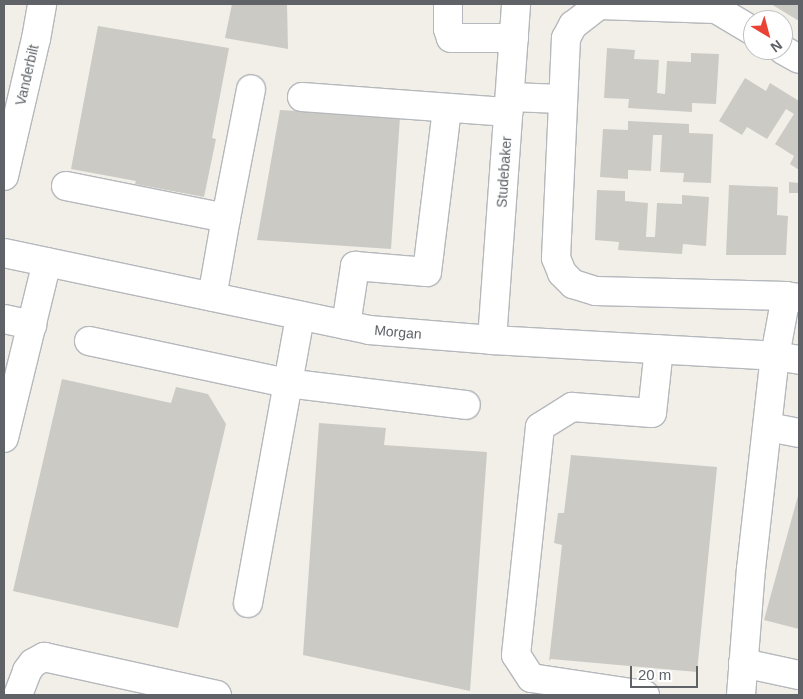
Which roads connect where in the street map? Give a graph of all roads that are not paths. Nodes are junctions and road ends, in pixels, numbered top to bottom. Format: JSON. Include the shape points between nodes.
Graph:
{"nodes":[{"id":1,"x":42,"y":4,"type":"edge"},
{"id":2,"x":448,"y":4,"type":"edge"},
{"id":3,"x":516,"y":4,"type":"edge"},
{"id":4,"x":743,"y":25,"type":"edge"},
{"id":5,"x":514,"y":38,"type":"junction"},
{"id":6,"x":251,"y":89,"type":"dead end"},
{"id":7,"x":302,"y":97,"type":"dead end"},
{"id":8,"x":562,"y":99,"type":"junction"},
{"id":9,"x":12,"y":100,"type":"edge"},
{"id":10,"x":509,"y":105,"type":"junction"},
{"id":11,"x":447,"y":108,"type":"junction"},
{"id":12,"x":4,"y":176,"type":"edge"},
{"id":13,"x":66,"y":186,"type":"dead end"},
{"id":14,"x":226,"y":218,"type":"junction"},
{"id":15,"x":4,"y":253,"type":"edge"},
{"id":16,"x":47,"y":262,"type":"junction"},
{"id":17,"x":212,"y":297,"type":"junction"},
{"id":18,"x":793,"y":297,"type":"edge"},
{"id":19,"x":300,"y":316,"type":"junction"},
{"id":20,"x":4,"y":319,"type":"edge"},
{"id":21,"x":32,"y":325,"type":"junction"},
{"id":22,"x":346,"y":325,"type":"junction"},
{"id":23,"x":492,"y":340,"type":"junction"},
{"id":24,"x":89,"y":341,"type":"dead end"},
{"id":25,"x":659,"y":349,"type":"junction"},
{"id":26,"x":787,"y":358,"type":"edge"},
{"id":27,"x":287,"y":383,"type":"junction"},
{"id":28,"x":466,"y":405,"type":"dead end"},
{"id":29,"x":768,"y":427,"type":"junction"},
{"id":30,"x":799,"y":432,"type":"edge"},
{"id":31,"x":4,"y":438,"type":"edge"},
{"id":32,"x":248,"y":603,"type":"dead end"},
{"id":33,"x":743,"y":663,"type":"junction"},
{"id":34,"x":799,"y":675,"type":"edge"},
{"id":35,"x":18,"y":695,"type":"edge"},
{"id":36,"x":217,"y":695,"type":"edge"},
{"id":37,"x":645,"y":695,"type":"edge"},
{"id":38,"x":741,"y":695,"type":"edge"}],
"edges":[{"from":1,"to":9,"type":"street","name":"Vanderbilt"},
{"from":2,"to":5,"type":"street","via":[[451,38]]},
{"from":3,"to":5,"type":"street","name":"Studebaker"},
{"from":4,"to":8,"type":"street","via":[[716,9],[599,5],[573,25],[566,38]]},
{"from":5,"to":10,"type":"street","name":"Studebaker"},
{"from":6,"to":14,"type":"street"},
{"from":7,"to":11,"type":"street"},
{"from":8,"to":10,"type":"street"},
{"from":8,"to":18,"type":"street","via":[[556,258],[562,273],[573,284],[596,291]]},
{"from":9,"to":12,"type":"street","name":"Vanderbilt"},
{"from":10,"to":11,"type":"street"},
{"from":10,"to":23,"type":"street","name":"Studebaker"},
{"from":11,"to":22,"type":"street","via":[[427,272],[355,266]]},
{"from":13,"to":14,"type":"street"},
{"from":14,"to":17,"type":"street"},
{"from":15,"to":16,"type":"street","name":"Morgan"},
{"from":16,"to":17,"type":"street","name":"Morgan"},
{"from":16,"to":21,"type":"street"},
{"from":17,"to":19,"type":"street","name":"Morgan"},
{"from":18,"to":26,"type":"street"},
{"from":19,"to":22,"type":"street","name":"Morgan"},
{"from":19,"to":27,"type":"street"},
{"from":20,"to":21,"type":"street"},
{"from":21,"to":31,"type":"street"},
{"from":22,"to":23,"type":"street","name":"Morgan","via":[[369,330]]},
{"from":23,"to":25,"type":"street","name":"Morgan"},
{"from":24,"to":27,"type":"street"},
{"from":25,"to":26,"type":"street","name":"Morgan"},
{"from":25,"to":37,"type":"street","via":[[652,413],[572,407],[540,427],[516,655],[531,678]]},
{"from":26,"to":29,"type":"street"},
{"from":27,"to":28,"type":"street"},
{"from":27,"to":32,"type":"street"},
{"from":29,"to":30,"type":"street"},
{"from":29,"to":33,"type":"street"},
{"from":33,"to":34,"type":"street"},
{"from":33,"to":38,"type":"street"},
{"from":35,"to":36,"type":"street","via":[[26,670],[44,657]]}]}
